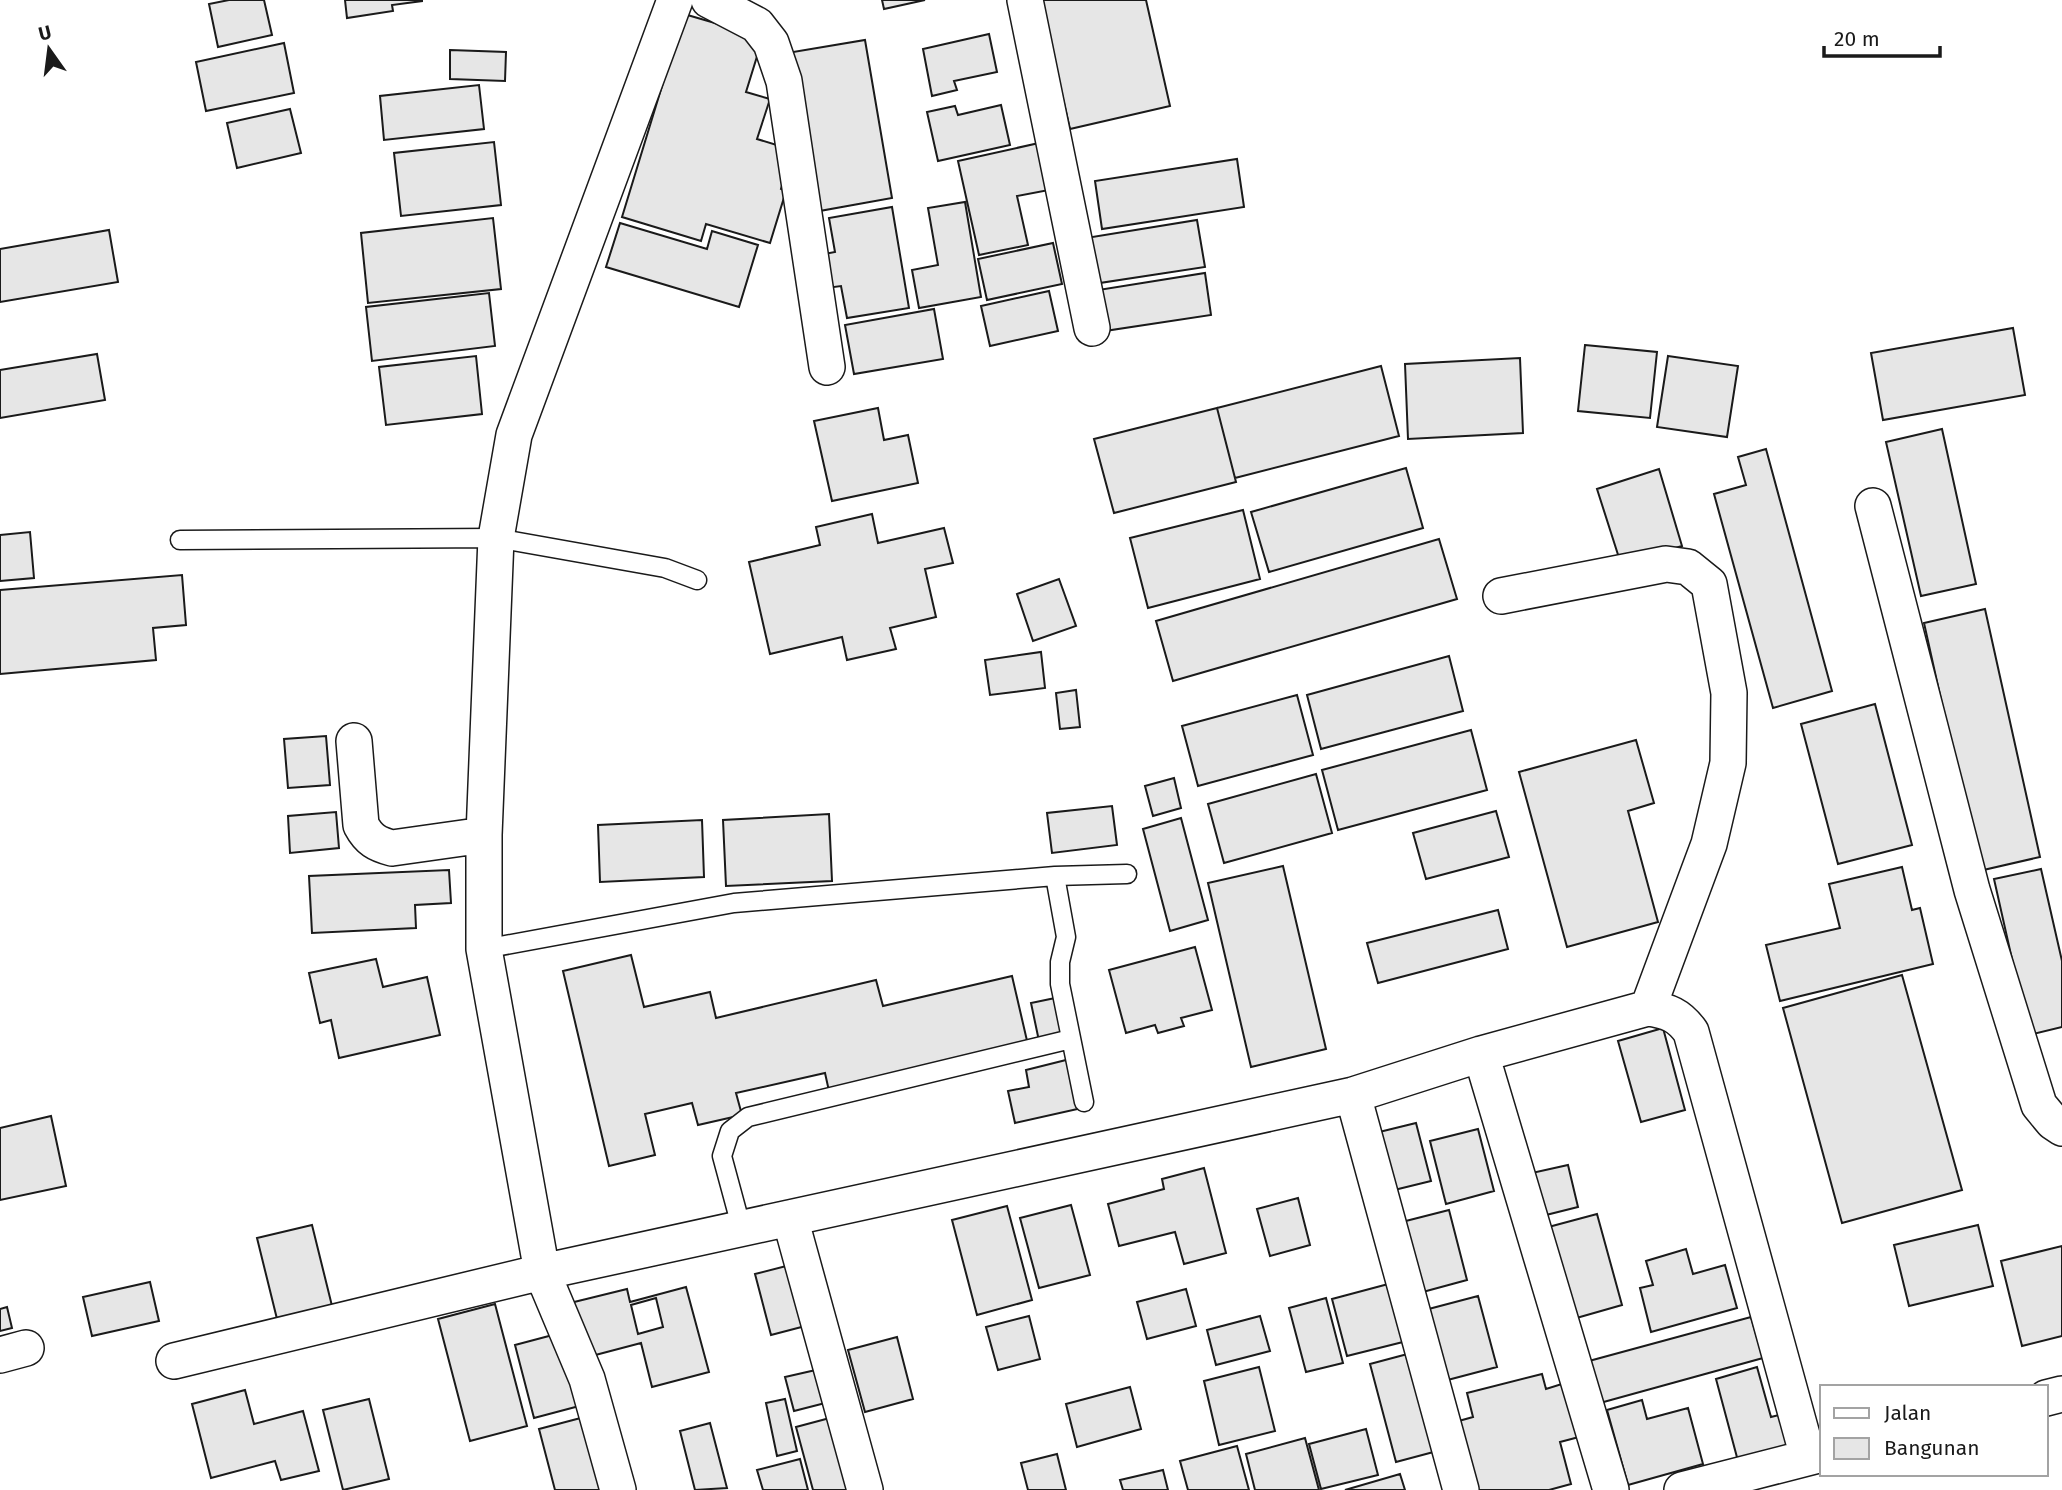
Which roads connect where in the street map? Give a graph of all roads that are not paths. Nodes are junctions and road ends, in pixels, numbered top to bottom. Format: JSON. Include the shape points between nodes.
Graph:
{"nodes":[{"id":1,"x":675,"y":0,"type":"edge"},
{"id":2,"x":709,"y":0,"type":"edge"},
{"id":3,"x":1025,"y":0,"type":"edge"},
{"id":4,"x":1092,"y":327,"type":"dead end"},
{"id":5,"x":827,"y":367,"type":"dead end"},
{"id":6,"x":1873,"y":506,"type":"dead end"},
{"id":7,"x":496,"y":538,"type":"junction"},
{"id":8,"x":180,"y":540,"type":"dead end"},
{"id":9,"x":697,"y":580,"type":"dead end"},
{"id":10,"x":1502,"y":596,"type":"dead end"},
{"id":11,"x":354,"y":741,"type":"dead end"},
{"id":12,"x":484,"y":835,"type":"junction"},
{"id":13,"x":1127,"y":874,"type":"dead end"},
{"id":14,"x":1055,"y":876,"type":"junction"},
{"id":15,"x":485,"y":949,"type":"junction"},
{"id":16,"x":1648,"y":1008,"type":"junction"},
{"id":17,"x":1071,"y":1039,"type":"junction"},
{"id":18,"x":1481,"y":1055,"type":"junction"},
{"id":19,"x":1353,"y":1095,"type":"junction"},
{"id":20,"x":1084,"y":1102,"type":"dead end"},
{"id":21,"x":2062,"y":1128,"type":"edge"},
{"id":22,"x":790,"y":1218,"type":"junction"},
{"id":23,"x":742,"y":1230,"type":"junction"},
{"id":24,"x":542,"y":1272,"type":"junction"},
{"id":25,"x":174,"y":1361,"type":"dead end"},
{"id":26,"x":1804,"y":1466,"type":"edge"},
{"id":27,"x":618,"y":1490,"type":"edge"},
{"id":28,"x":865,"y":1490,"type":"edge"},
{"id":29,"x":1461,"y":1490,"type":"edge"},
{"id":30,"x":1611,"y":1490,"type":"edge"},
{"id":31,"x":1682,"y":1490,"type":"edge"}],
"edges":[{"from":1,"to":7,"type":"street","via":[[514,435]]},
{"from":2,"to":5,"type":"street","via":[[757,25],[771,43],[784,81]]},
{"from":3,"to":4,"type":"street"},
{"from":6,"to":21,"type":"street","via":[[1972,890],[2039,1105]]},
{"from":7,"to":8,"type":"lane"},
{"from":7,"to":9,"type":"lane","via":[[665,568]]},
{"from":7,"to":12,"type":"street"},
{"from":10,"to":16,"type":"street","via":[[1666,564],[1688,567],[1709,584],[1729,693],[1728,763],[1709,844]]},
{"from":11,"to":12,"type":"street","via":[[361,825],[379,845],[392,848]]},
{"from":12,"to":15,"type":"street"},
{"from":13,"to":14,"type":"lane"},
{"from":14,"to":15,"type":"lane","via":[[734,904]]},
{"from":14,"to":17,"type":"lane","via":[[1066,937],[1060,984]]},
{"from":15,"to":24,"type":"street"},
{"from":16,"to":18,"type":"street"},
{"from":16,"to":26,"type":"street","via":[[1670,1012],[1690,1032]]},
{"from":17,"to":20,"type":"lane"},
{"from":17,"to":23,"type":"lane","via":[[748,1117],[730,1131],[722,1156]]},
{"from":18,"to":19,"type":"street"},
{"from":18,"to":30,"type":"street"},
{"from":19,"to":22,"type":"street"},
{"from":19,"to":29,"type":"street"},
{"from":22,"to":23,"type":"street"},
{"from":22,"to":28,"type":"street"},
{"from":23,"to":24,"type":"street"},
{"from":24,"to":25,"type":"street"},
{"from":24,"to":27,"type":"street","via":[[587,1379]]},
{"from":26,"to":31,"type":"street"}]}
